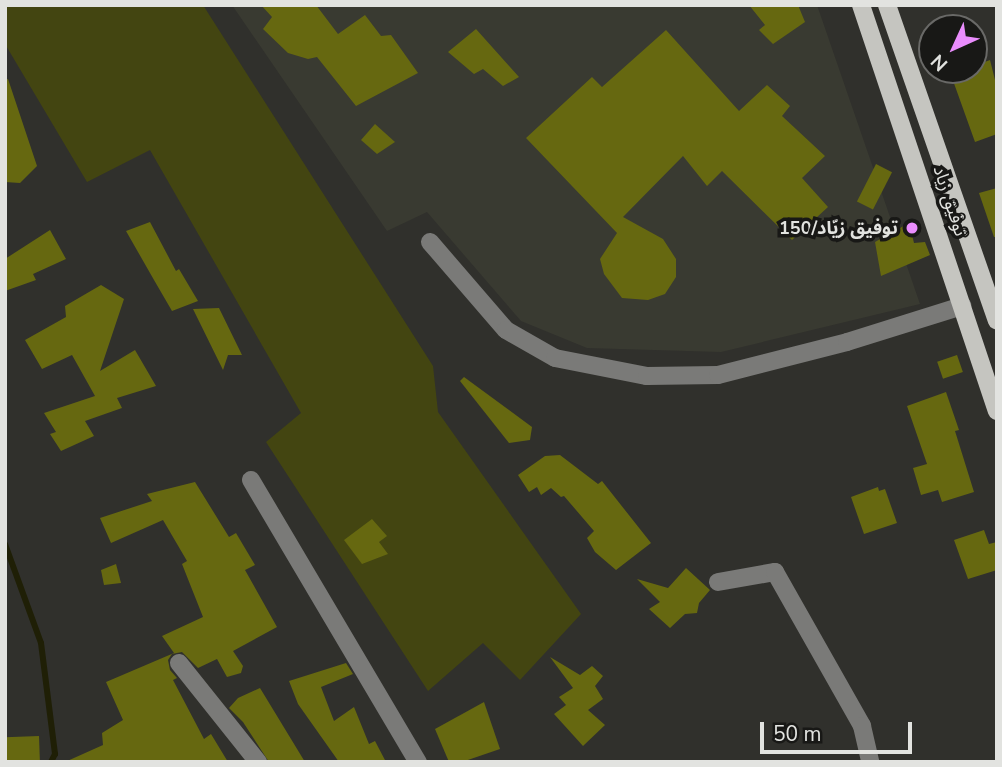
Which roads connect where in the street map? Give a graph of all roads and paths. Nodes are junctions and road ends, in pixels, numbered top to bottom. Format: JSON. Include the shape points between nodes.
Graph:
{"nodes":[{"id":1,"x":861,"y":5,"type":"edge"},
{"id":2,"x":887,"y":5,"type":"edge"},
{"id":3,"x":430,"y":242,"type":"dead end"},
{"id":4,"x":962,"y":306,"type":"junction"},
{"id":5,"x":997,"y":320,"type":"edge"},
{"id":6,"x":997,"y":411,"type":"edge"},
{"id":7,"x":251,"y":480,"type":"dead end"},
{"id":8,"x":718,"y":582,"type":"dead end"},
{"id":9,"x":179,"y":663,"type":"dead end"},
{"id":10,"x":258,"y":762,"type":"edge"},
{"id":11,"x":418,"y":762,"type":"edge"},
{"id":12,"x":870,"y":762,"type":"edge"}],
"edges":[{"from":1,"to":4,"type":"main road","name":"توفيق زياد"},
{"from":2,"to":5,"type":"main road","name":"توفيق زياد"},
{"from":3,"to":4,"type":"street","via":[[506,330],[555,358],[647,376],[718,375]]},
{"from":4,"to":6,"type":"main road","name":"توفيق زياد"},
{"from":7,"to":11,"type":"street"},
{"from":8,"to":12,"type":"street","via":[[775,572],[862,726]]},
{"from":9,"to":10,"type":"street"}]}
